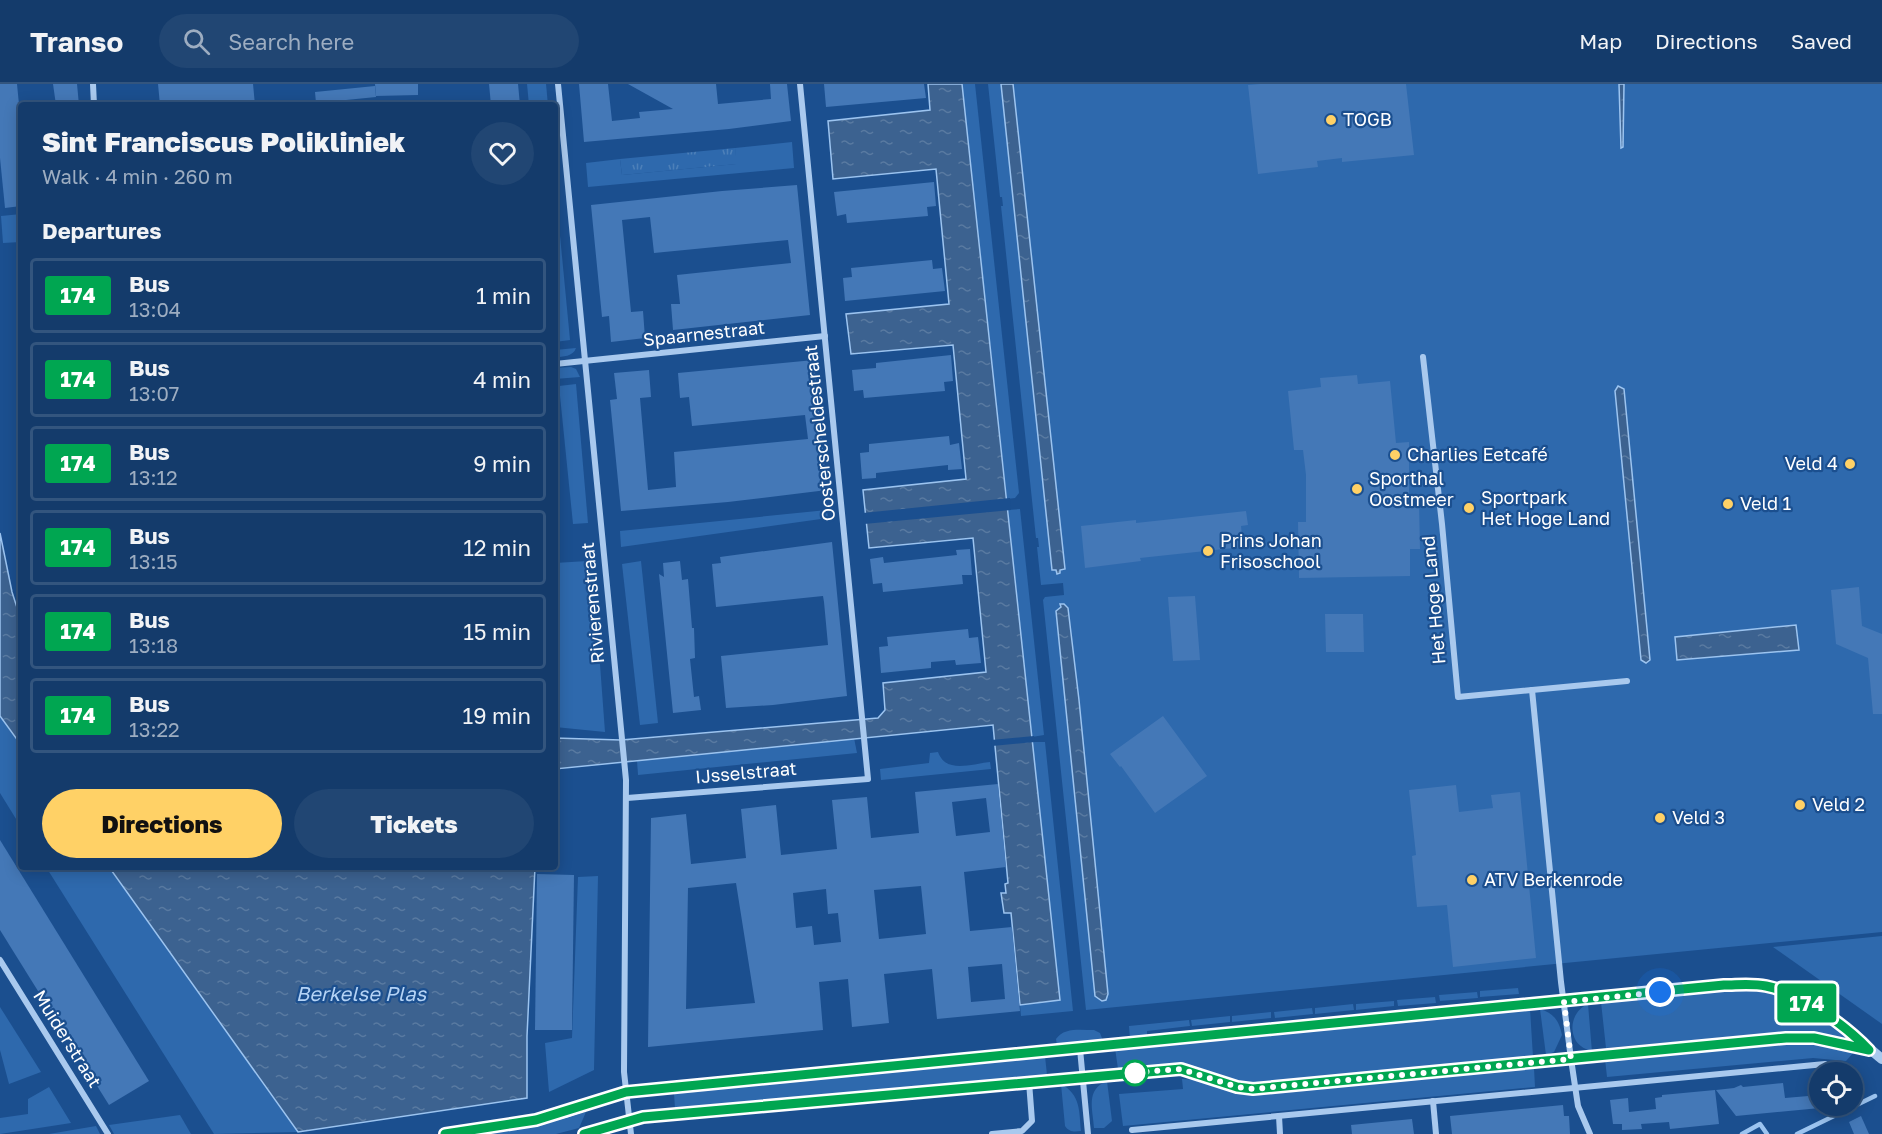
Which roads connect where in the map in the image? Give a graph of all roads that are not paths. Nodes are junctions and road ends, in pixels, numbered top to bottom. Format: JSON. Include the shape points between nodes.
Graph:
{"nodes":[{"id":1,"x":93,"y":84,"type":"edge"},
{"id":2,"x":558,"y":84,"type":"edge"},
{"id":3,"x":800,"y":84,"type":"edge"},
{"id":4,"x":94,"y":102,"type":"edge"},
{"id":5,"x":825,"y":336,"type":"junction"},
{"id":6,"x":1423,"y":357,"type":"dead end"},
{"id":7,"x":585,"y":361,"type":"junction"},
{"id":8,"x":558,"y":364,"type":"edge"},
{"id":9,"x":1627,"y":681,"type":"dead end"},
{"id":10,"x":1532,"y":690,"type":"junction"},
{"id":11,"x":868,"y":779,"type":"joint"},
{"id":12,"x":627,"y":798,"type":"junction"},
{"id":13,"x":0,"y":960,"type":"edge"},
{"id":14,"x":1564,"y":1002,"type":"junction"},
{"id":15,"x":1080,"y":1049,"type":"junction"},
{"id":16,"x":1869,"y":1050,"type":"junction"},
{"id":17,"x":1571,"y":1059,"type":"junction"},
{"id":18,"x":1882,"y":1059,"type":"edge"},
{"id":19,"x":1809,"y":1065,"type":"edge"},
{"id":20,"x":1083,"y":1077,"type":"junction"},
{"id":21,"x":1029,"y":1082,"type":"junction"},
{"id":22,"x":1575,"y":1087,"type":"junction"},
{"id":23,"x":626,"y":1092,"type":"junction"},
{"id":24,"x":1433,"y":1101,"type":"junction"},
{"id":25,"x":1279,"y":1116,"type":"junction"},
{"id":26,"x":629,"y":1120,"type":"junction"},
{"id":27,"x":1132,"y":1130,"type":"dead end"},
{"id":28,"x":108,"y":1134,"type":"edge"},
{"id":29,"x":445,"y":1134,"type":"edge"},
{"id":30,"x":584,"y":1134,"type":"edge"},
{"id":31,"x":631,"y":1134,"type":"edge"},
{"id":32,"x":992,"y":1134,"type":"edge"},
{"id":33,"x":1088,"y":1134,"type":"edge"},
{"id":34,"x":1280,"y":1134,"type":"edge"},
{"id":35,"x":1436,"y":1134,"type":"edge"},
{"id":36,"x":1590,"y":1134,"type":"edge"}],
"edges":[{"from":1,"to":4,"type":"street"},
{"from":2,"to":7,"type":"street","name":"Rivierenstraat"},
{"from":3,"to":5,"type":"street","name":"Oosterscheldestraat"},
{"from":5,"to":7,"type":"street","name":"Spaarnestraat"},
{"from":5,"to":11,"type":"street","name":"Oosterscheldestraat"},
{"from":6,"to":10,"type":"street","name":"Het Hoge Land","via":[[1458,697]]},
{"from":7,"to":8,"type":"street","name":"Spaarnestraat"},
{"from":7,"to":12,"type":"street","name":"Rivierenstraat"},
{"from":9,"to":10,"type":"street"},
{"from":10,"to":14,"type":"street"},
{"from":11,"to":12,"type":"street","name":"IJsselstraat"},
{"from":12,"to":23,"type":"street","name":"Rivierenstraat"},
{"from":13,"to":28,"type":"street","name":"Muiderstraat"},
{"from":14,"to":15,"type":"street"},
{"from":14,"to":16,"type":"street","via":[[1724,985],[1766,986],[1808,1003]]},
{"from":14,"to":17,"type":"street"},
{"from":15,"to":20,"type":"street"},
{"from":15,"to":23,"type":"street"},
{"from":16,"to":17,"type":"street","via":[[1814,1038],[1786,1038]]},
{"from":16,"to":18,"type":"street"},
{"from":17,"to":20,"type":"street","via":[[1253,1089],[1181,1069]]},
{"from":17,"to":22,"type":"street"},
{"from":19,"to":22,"type":"street"},
{"from":20,"to":21,"type":"street"},
{"from":20,"to":33,"type":"street"},
{"from":21,"to":26,"type":"street"},
{"from":21,"to":32,"type":"street","via":[[1032,1121],[1022,1131]]},
{"from":22,"to":24,"type":"street"},
{"from":22,"to":36,"type":"street"},
{"from":23,"to":26,"type":"street","name":"Rivierenstraat"},
{"from":23,"to":29,"type":"street","via":[[536,1120]]},
{"from":24,"to":25,"type":"street"},
{"from":24,"to":35,"type":"street"},
{"from":25,"to":27,"type":"street"},
{"from":25,"to":34,"type":"street"},
{"from":26,"to":30,"type":"street"},
{"from":26,"to":31,"type":"street","name":"Rivierenstraat"}]}
